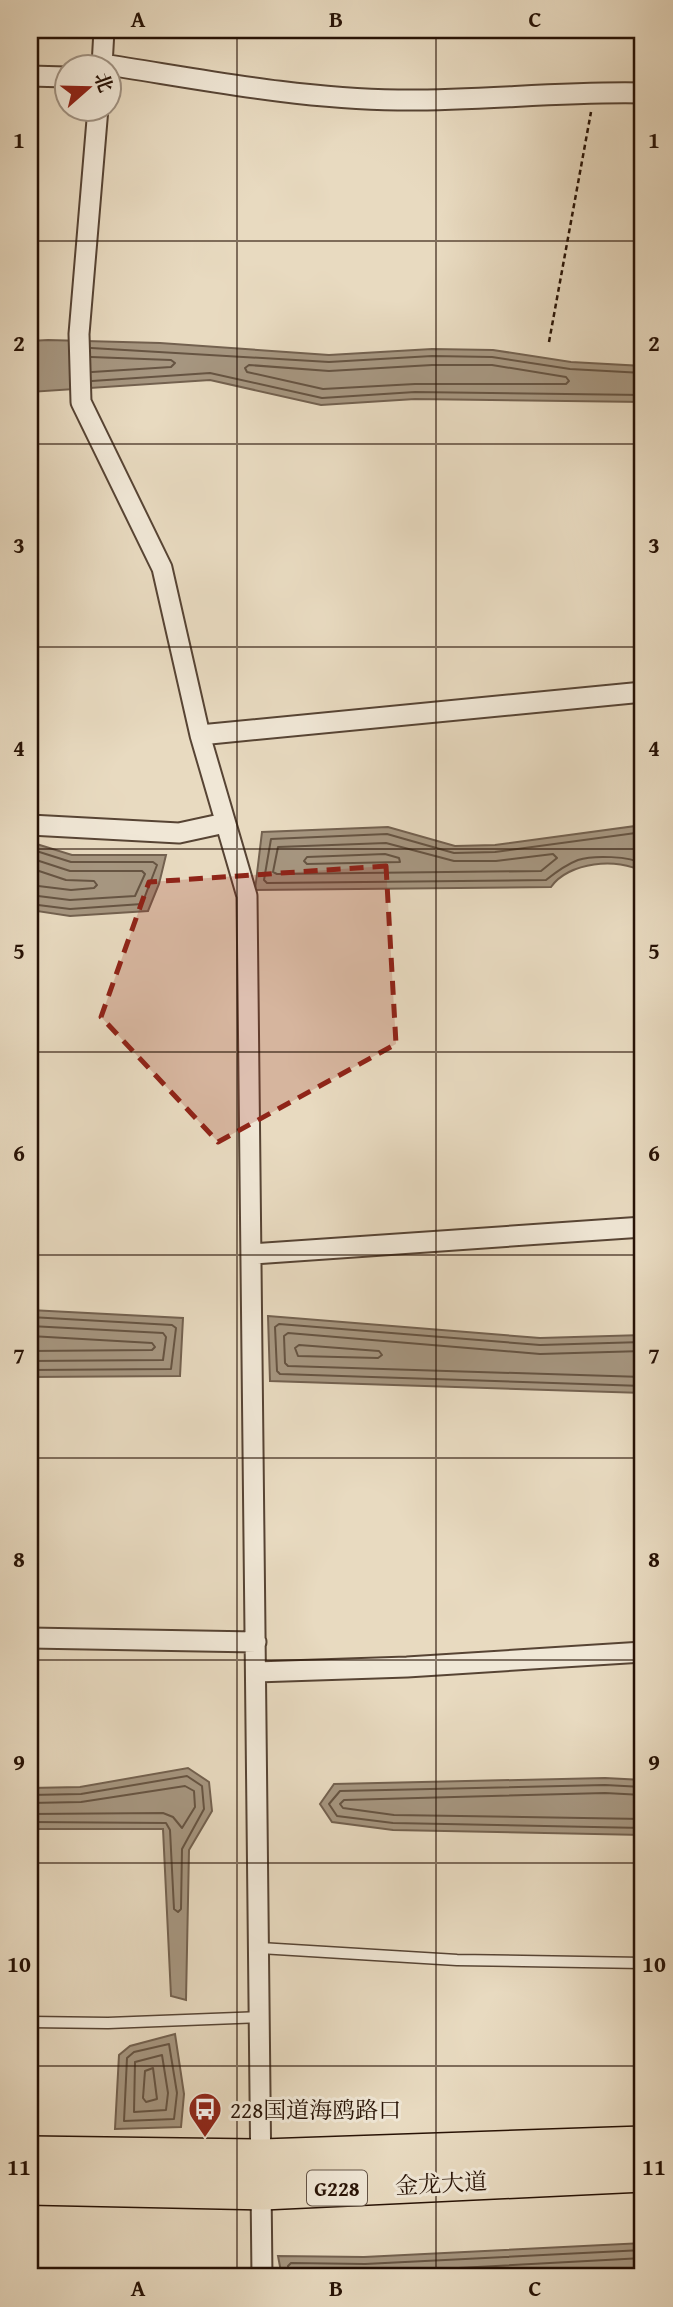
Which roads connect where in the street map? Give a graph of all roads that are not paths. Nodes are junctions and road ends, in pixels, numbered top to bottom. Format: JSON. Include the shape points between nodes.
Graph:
{"nodes":[{"id":1,"x":104,"y":30,"type":"edge"},
{"id":2,"x":102,"y":52,"type":"edge"},
{"id":3,"x":122,"y":69,"type":"edge"},
{"id":4,"x":30,"y":76,"type":"edge"},
{"id":5,"x":52,"y":77,"type":"edge"},
{"id":6,"x":643,"y":93,"type":"edge"},
{"id":7,"x":97,"y":122,"type":"edge"},
{"id":8,"x":643,"y":692,"type":"edge"},
{"id":9,"x":200,"y":735,"type":"junction"},
{"id":10,"x":225,"y":823,"type":"junction"},
{"id":11,"x":30,"y":825,"type":"edge"},
{"id":12,"x":643,"y":1227,"type":"edge"},
{"id":13,"x":252,"y":1254,"type":"junction"},
{"id":14,"x":30,"y":1638,"type":"edge"},
{"id":15,"x":256,"y":1642,"type":"junction"},
{"id":16,"x":643,"y":1652,"type":"edge"},
{"id":17,"x":256,"y":1672,"type":"junction"},
{"id":18,"x":260,"y":1948,"type":"junction"},
{"id":19,"x":643,"y":1963,"type":"edge"},
{"id":20,"x":261,"y":2017,"type":"junction"},
{"id":21,"x":30,"y":2022,"type":"edge"},
{"id":22,"x":643,"y":2144,"type":"edge"},
{"id":23,"x":30,"y":2154,"type":"edge"},
{"id":24,"x":263,"y":2157,"type":"junction"},
{"id":25,"x":643,"y":2174,"type":"edge"},
{"id":26,"x":30,"y":2187,"type":"edge"},
{"id":27,"x":263,"y":2192,"type":"junction"},
{"id":28,"x":262,"y":2277,"type":"edge"}],
"edges":[{"from":1,"to":2,"type":"street"},
{"from":3,"to":6,"type":"street","via":[[345,98]]},
{"from":4,"to":5,"type":"street"},
{"from":7,"to":9,"type":"street","via":[[79,334],[81,402],[162,568]]},
{"from":8,"to":9,"type":"street"},
{"from":9,"to":10,"type":"street"},
{"from":10,"to":11,"type":"street","via":[[179,833]]},
{"from":10,"to":13,"type":"street","via":[[247,896]]},
{"from":12,"to":13,"type":"street"},
{"from":13,"to":15,"type":"street"},
{"from":14,"to":15,"type":"street"},
{"from":15,"to":17,"type":"street"},
{"from":16,"to":17,"type":"street"},
{"from":17,"to":18,"type":"street"},
{"from":18,"to":19,"type":"lane"},
{"from":18,"to":20,"type":"street"},
{"from":20,"to":21,"type":"lane"},
{"from":20,"to":24,"type":"street"},
{"from":22,"to":24,"type":"highway","name":"金龙大道","number":"G228"},
{"from":23,"to":24,"type":"highway","name":"金龙大道","number":"G228"},
{"from":24,"to":27,"type":"street"},
{"from":25,"to":27,"type":"highway","name":"金龙大道","number":"G228"},
{"from":26,"to":27,"type":"highway","name":"金龙大道","number":"G228"},
{"from":27,"to":28,"type":"street"}]}
